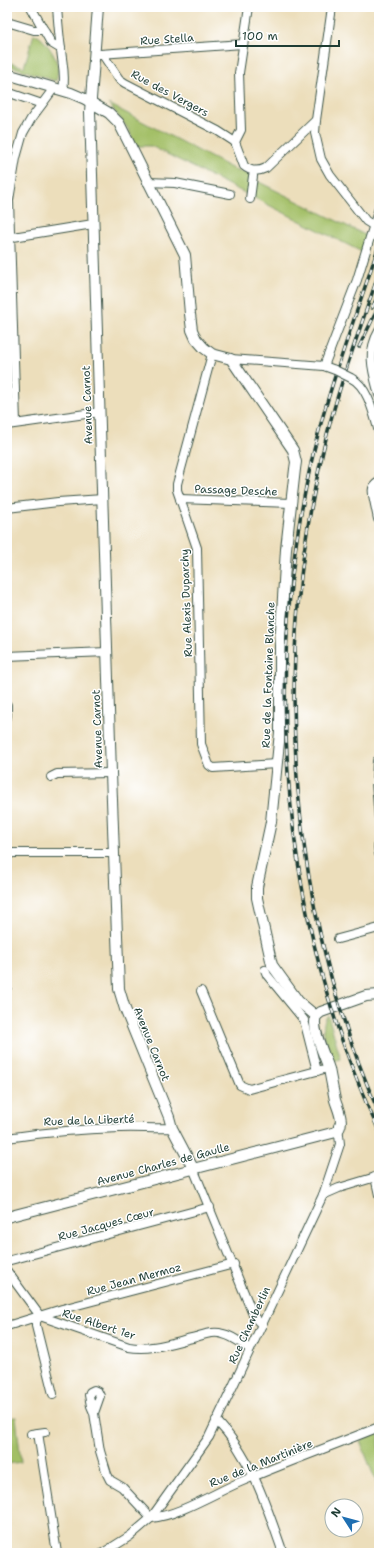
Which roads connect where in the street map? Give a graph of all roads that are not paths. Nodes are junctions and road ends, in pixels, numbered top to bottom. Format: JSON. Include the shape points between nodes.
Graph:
{"nodes":[{"id":1,"x":31,"y":7,"type":"edge"},
{"id":2,"x":57,"y":7,"type":"edge"},
{"id":3,"x":98,"y":7,"type":"edge"},
{"id":4,"x":248,"y":7,"type":"edge"},
{"id":5,"x":332,"y":7,"type":"edge"},
{"id":6,"x":7,"y":22,"type":"edge"},
{"id":7,"x":46,"y":33,"type":"junction"},
{"id":8,"x":59,"y":33,"type":"junction"},
{"id":9,"x":243,"y":44,"type":"junction"},
{"id":10,"x":61,"y":49,"type":"junction"},
{"id":11,"x":98,"y":54,"type":"junction"},
{"id":12,"x":7,"y":74,"type":"edge"},
{"id":13,"x":59,"y":89,"type":"junction"},
{"id":14,"x":7,"y":92,"type":"edge"},
{"id":15,"x":90,"y":102,"type":"junction"},
{"id":16,"x":42,"y":104,"type":"junction"},
{"id":17,"x":316,"y":120,"type":"junction"},
{"id":18,"x":235,"y":142,"type":"junction"},
{"id":19,"x":252,"y":173,"type":"junction"},
{"id":20,"x":9,"y":181,"type":"edge"},
{"id":21,"x":147,"y":182,"type":"junction"},
{"id":22,"x":230,"y":194,"type":"dead end"},
{"id":23,"x":250,"y":199,"type":"dead end"},
{"id":24,"x":379,"y":208,"type":"edge"},
{"id":25,"x":94,"y":224,"type":"junction"},
{"id":26,"x":374,"y":226,"type":"junction"},
{"id":27,"x":9,"y":237,"type":"edge"},
{"id":28,"x":379,"y":331,"type":"edge"},
{"id":29,"x":212,"y":354,"type":"junction"},
{"id":30,"x":231,"y":359,"type":"junction"},
{"id":31,"x":324,"y":366,"type":"junction"},
{"id":32,"x":379,"y":395,"type":"edge"},
{"id":33,"x":100,"y":412,"type":"junction"},
{"id":34,"x":11,"y":424,"type":"edge"},
{"id":35,"x":379,"y":432,"type":"edge"},
{"id":36,"x":378,"y":481,"type":"edge"},
{"id":37,"x":376,"y":497,"type":"edge"},
{"id":38,"x":103,"y":499,"type":"junction"},
{"id":39,"x":180,"y":499,"type":"junction"},
{"id":40,"x":292,"y":503,"type":"junction"},
{"id":41,"x":7,"y":508,"type":"edge"},
{"id":42,"x":379,"y":519,"type":"edge"},
{"id":43,"x":107,"y":652,"type":"junction"},
{"id":44,"x":7,"y":656,"type":"edge"},
{"id":45,"x":7,"y":705,"type":"edge"},
{"id":46,"x":7,"y":716,"type":"edge"},
{"id":47,"x":377,"y":761,"type":"dead end"},
{"id":48,"x":276,"y":764,"type":"junction"},
{"id":49,"x":110,"y":773,"type":"junction"},
{"id":50,"x":50,"y":777,"type":"dead end"},
{"id":51,"x":378,"y":804,"type":"edge"},
{"id":52,"x":379,"y":819,"type":"edge"},
{"id":53,"x":379,"y":841,"type":"edge"},
{"id":54,"x":114,"y":853,"type":"junction"},
{"id":55,"x":7,"y":854,"type":"edge"},
{"id":56,"x":379,"y":854,"type":"edge"},
{"id":57,"x":379,"y":928,"type":"edge"},
{"id":58,"x":338,"y":939,"type":"dead end"},
{"id":59,"x":265,"y":970,"type":"dead end"},
{"id":60,"x":7,"y":982,"type":"edge"},
{"id":61,"x":7,"y":987,"type":"edge"},
{"id":62,"x":202,"y":991,"type":"dead end"},
{"id":63,"x":379,"y":995,"type":"edge"},
{"id":64,"x":316,"y":1016,"type":"junction"},
{"id":65,"x":328,"y":1068,"type":"junction"},
{"id":66,"x":317,"y":1071,"type":"junction"},
{"id":67,"x":336,"y":1101,"type":"junction"},
{"id":68,"x":336,"y":1127,"type":"junction"},
{"id":69,"x":172,"y":1128,"type":"junction"},
{"id":70,"x":7,"y":1138,"type":"edge"},
{"id":71,"x":193,"y":1168,"type":"junction"},
{"id":72,"x":377,"y":1177,"type":"edge"},
{"id":73,"x":323,"y":1195,"type":"junction"},
{"id":74,"x":379,"y":1195,"type":"edge"},
{"id":75,"x":210,"y":1207,"type":"junction"},
{"id":76,"x":7,"y":1217,"type":"edge"},
{"id":77,"x":7,"y":1261,"type":"edge"},
{"id":78,"x":234,"y":1264,"type":"junction"},
{"id":79,"x":7,"y":1271,"type":"edge"},
{"id":80,"x":40,"y":1316,"type":"junction"},
{"id":81,"x":262,"y":1325,"type":"junction"},
{"id":82,"x":7,"y":1326,"type":"edge"},
{"id":83,"x":250,"y":1349,"type":"junction"},
{"id":84,"x":53,"y":1394,"type":"dead end"},
{"id":85,"x":94,"y":1413,"type":"dead end"},
{"id":86,"x":216,"y":1420,"type":"junction"},
{"id":87,"x":379,"y":1427,"type":"edge"},
{"id":88,"x":38,"y":1433,"type":"dead end"},
{"id":89,"x":254,"y":1477,"type":"junction"},
{"id":90,"x":150,"y":1518,"type":"junction"},
{"id":91,"x":57,"y":1553,"type":"edge"},
{"id":92,"x":103,"y":1553,"type":"edge"},
{"id":93,"x":283,"y":1553,"type":"edge"}],
"edges":[{"from":1,"to":7,"type":"street"},
{"from":2,"to":8,"type":"street"},
{"from":3,"to":11,"type":"street","name":"Avenue Carnot"},
{"from":4,"to":9,"type":"street"},
{"from":5,"to":17,"type":"street"},
{"from":6,"to":7,"type":"street"},
{"from":7,"to":8,"type":"street"},
{"from":7,"to":10,"type":"street","via":[[51,43]]},
{"from":8,"to":10,"type":"street"},
{"from":9,"to":11,"type":"street","name":"Rue Stella"},
{"from":9,"to":18,"type":"street","via":[[239,73],[241,130]]},
{"from":10,"to":13,"type":"street","via":[[65,79]]},
{"from":11,"to":15,"type":"street","name":"Avenue Carnot"},
{"from":11,"to":18,"type":"street","name":"Rue des Vergers","via":[[125,83]]},
{"from":12,"to":13,"type":"street"},
{"from":13,"to":15,"type":"street"},
{"from":13,"to":16,"type":"street"},
{"from":14,"to":16,"type":"street"},
{"from":15,"to":21,"type":"street","via":[[118,122],[132,146]]},
{"from":15,"to":25,"type":"street","name":"Avenue Carnot"},
{"from":16,"to":20,"type":"street","via":[[23,133]]},
{"from":17,"to":19,"type":"street","via":[[266,168]]},
{"from":17,"to":26,"type":"street","via":[[315,133],[321,159],[330,175],[366,221]]},
{"from":18,"to":19,"type":"street","via":[[244,166]]},
{"from":19,"to":23,"type":"street"},
{"from":20,"to":27,"type":"street"},
{"from":21,"to":22,"type":"street","via":[[175,183]]},
{"from":21,"to":29,"type":"street","via":[[185,255],[192,330],[196,339]]},
{"from":24,"to":26,"type":"street"},
{"from":25,"to":27,"type":"street"},
{"from":25,"to":33,"type":"street","name":"Avenue Carnot"},
{"from":26,"to":31,"type":"street","via":[[355,287]]},
{"from":27,"to":34,"type":"street"},
{"from":28,"to":32,"type":"street","via":[[371,356]]},
{"from":29,"to":30,"type":"street"},
{"from":29,"to":39,"type":"street","name":"Rue Alexis Duparchy","via":[[176,484]]},
{"from":30,"to":31,"type":"street"},
{"from":30,"to":40,"type":"street","name":"Rue de la Fontaine Blanche","via":[[293,450],[295,469]]},
{"from":31,"to":35,"type":"street","bridge":true,"via":[[351,378],[364,388]]},
{"from":33,"to":34,"type":"street"},
{"from":33,"to":38,"type":"street","name":"Avenue Carnot"},
{"from":36,"to":37,"type":"street","via":[[373,490]]},
{"from":37,"to":42,"type":"street"},
{"from":38,"to":41,"type":"street"},
{"from":38,"to":43,"type":"street","name":"Avenue Carnot"},
{"from":39,"to":40,"type":"street","name":"Passage Desche"},
{"from":39,"to":48,"type":"street","name":"Rue Alexis Duparchy","via":[[197,548],[201,744],[208,762],[216,768]]},
{"from":40,"to":48,"type":"street","name":"Rue de la Fontaine Blanche","via":[[286,549],[281,639],[280,732]]},
{"from":43,"to":44,"type":"street"},
{"from":43,"to":49,"type":"street","name":"Avenue Carnot"},
{"from":45,"to":46,"type":"street"},
{"from":47,"to":51,"type":"street"},
{"from":48,"to":64,"type":"street","name":"Rue de la Fontaine Blanche","via":[[271,822],[257,903],[272,965],[298,1001]]},
{"from":49,"to":50,"type":"street","via":[[57,774]]},
{"from":49,"to":54,"type":"street","name":"Avenue Carnot"},
{"from":51,"to":52,"type":"street"},
{"from":53,"to":56,"type":"street"},
{"from":54,"to":55,"type":"street"},
{"from":54,"to":69,"type":"street","name":"Avenue Carnot","via":[[119,989]]},
{"from":57,"to":58,"type":"street"},
{"from":59,"to":66,"type":"street","via":[[271,981],[304,1020]]},
{"from":60,"to":61,"type":"street"},
{"from":62,"to":66,"type":"street","via":[[240,1085],[244,1088],[249,1090]]},
{"from":63,"to":64,"type":"street","via":[[360,998]]},
{"from":64,"to":65,"type":"street","via":[[315,1022]]},
{"from":65,"to":66,"type":"street"},
{"from":65,"to":67,"type":"street"},
{"from":67,"to":68,"type":"street"},
{"from":67,"to":68,"type":"street","via":[[341,1120]]},
{"from":68,"to":71,"type":"street","name":"Avenue Charles de Gaulle","via":[[336,1132]]},
{"from":68,"to":73,"type":"street","name":"Rue Chamberlin","via":[[340,1144]]},
{"from":69,"to":70,"type":"street","name":"Rue de la Liberté","via":[[74,1130]]},
{"from":69,"to":71,"type":"street","name":"Avenue Carnot"},
{"from":71,"to":75,"type":"street","name":"Avenue Carnot"},
{"from":71,"to":76,"type":"street","name":"Avenue Charles de Gaulle"},
{"from":72,"to":73,"type":"street"},
{"from":72,"to":74,"type":"street"},
{"from":73,"to":81,"type":"street","name":"Rue Chamberlin"},
{"from":75,"to":77,"type":"street","name":"Rue Jacques Cœur"},
{"from":75,"to":78,"type":"street","name":"Avenue Carnot"},
{"from":78,"to":80,"type":"street","name":"Rue Jean Mermoz"},
{"from":78,"to":81,"type":"street","name":"Avenue Carnot","via":[[254,1317]]},
{"from":79,"to":80,"type":"street"},
{"from":80,"to":82,"type":"street","name":"Rue Jean Mermoz"},
{"from":80,"to":83,"type":"street","name":"Rue Albert 1er","via":[[137,1348],[153,1348],[204,1334],[218,1333],[229,1336]]},
{"from":80,"to":84,"type":"street","via":[[36,1326]]},
{"from":81,"to":83,"type":"street","name":"Rue Chamberlin"},
{"from":83,"to":86,"type":"street","name":"Rue Chamberlin"},
{"from":85,"to":90,"type":"street","via":[[100,1451],[110,1480],[138,1502]]},
{"from":86,"to":89,"type":"street"},
{"from":86,"to":90,"type":"street","name":"Rue Chamberlin","via":[[204,1444]]},
{"from":87,"to":89,"type":"street","name":"Rue de la Martinière"},
{"from":88,"to":91,"type":"street"},
{"from":89,"to":90,"type":"street","name":"Rue de la Martinière","via":[[176,1512]]},
{"from":89,"to":93,"type":"street"},
{"from":90,"to":92,"type":"street","name":"Rue Chamberlin","via":[[130,1536]]}]}
